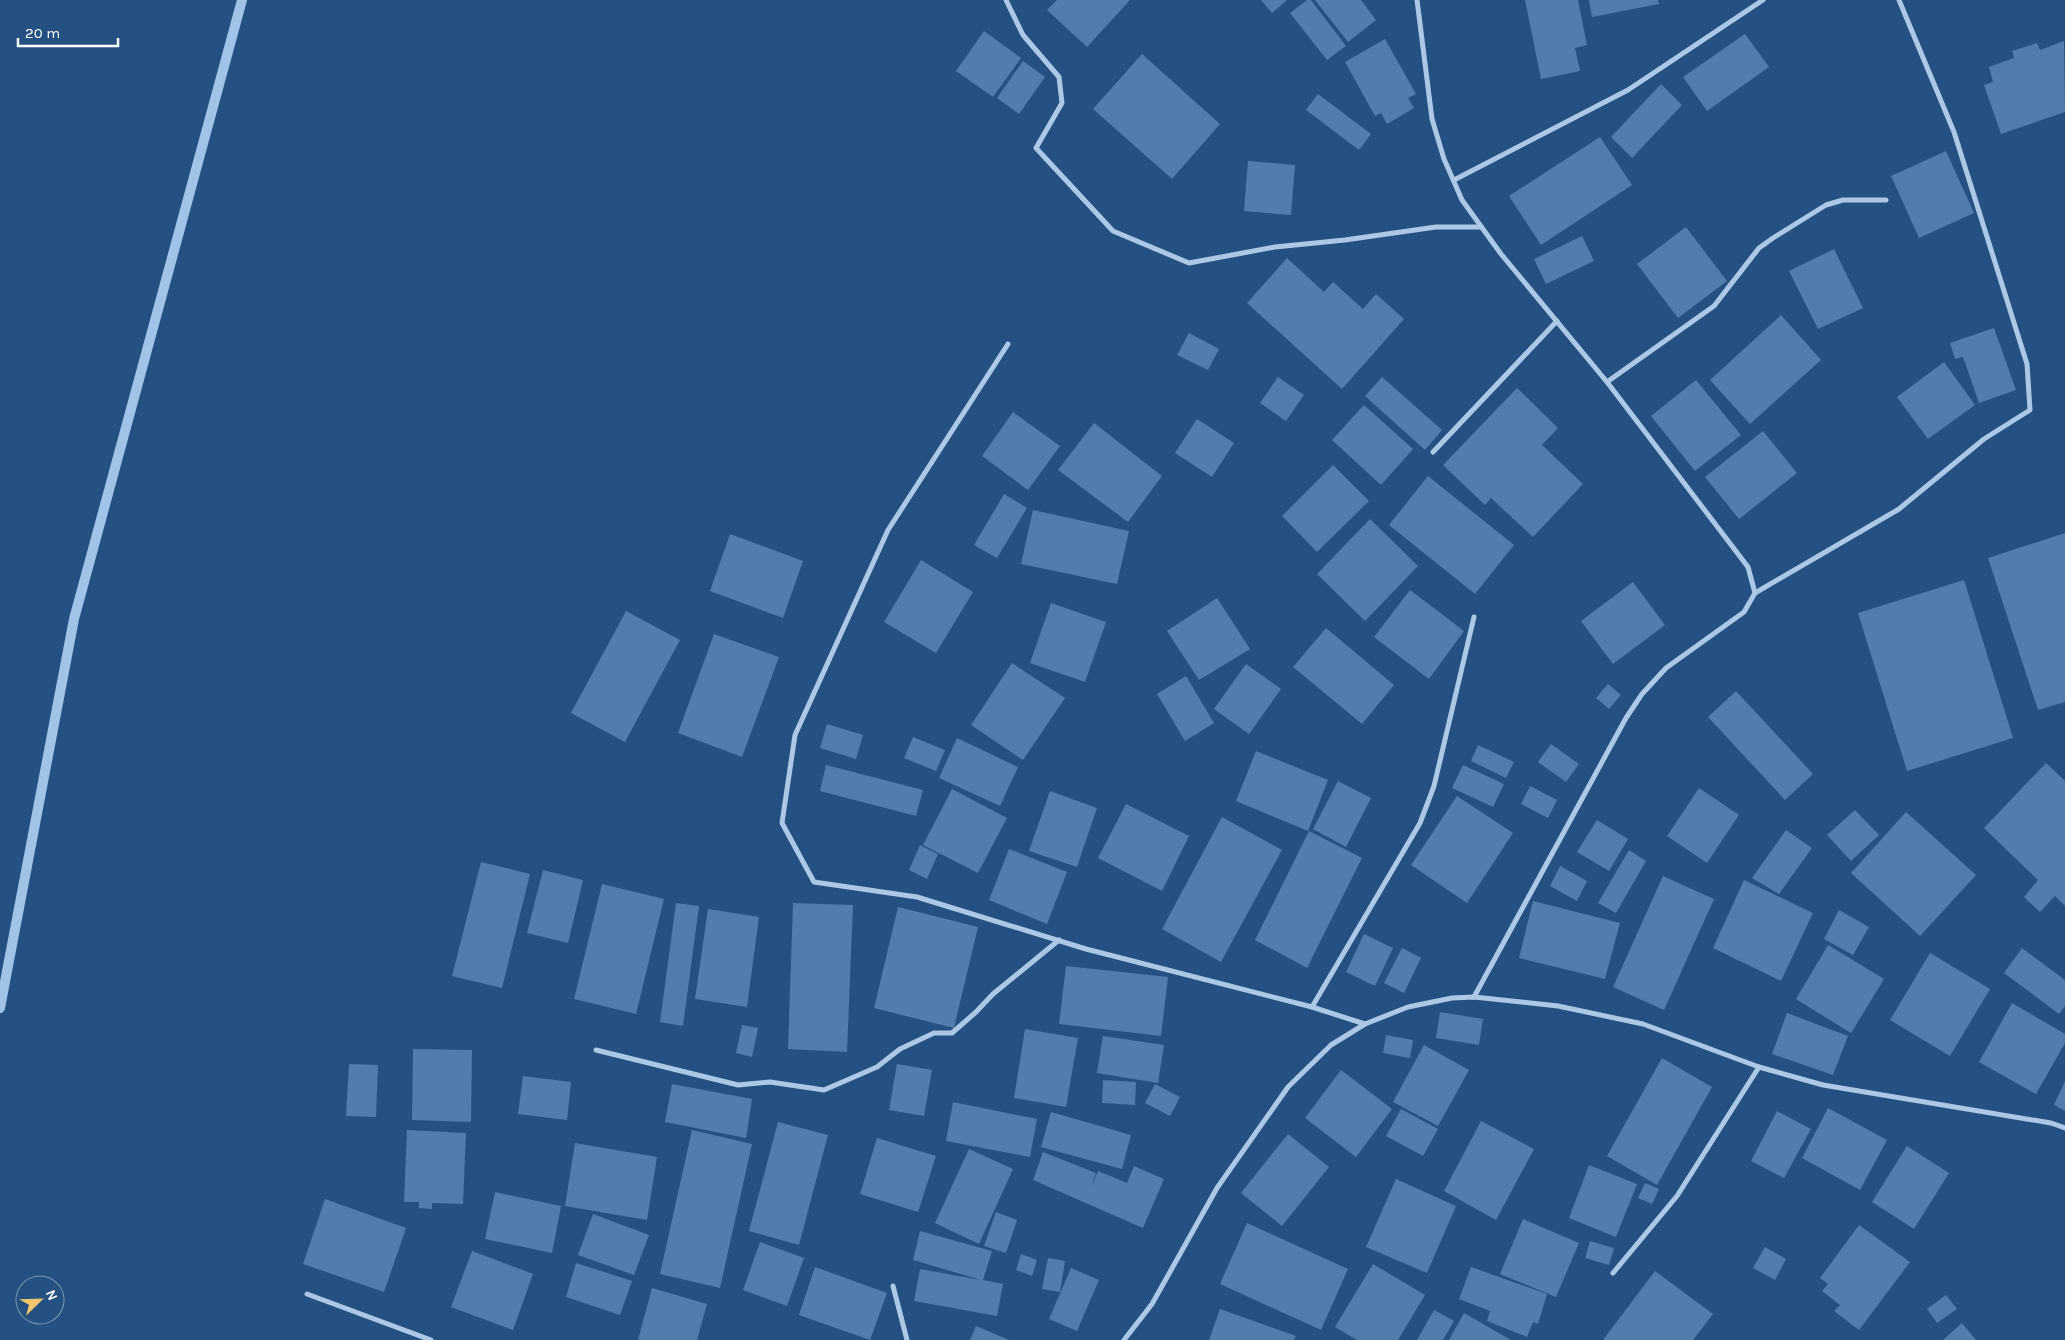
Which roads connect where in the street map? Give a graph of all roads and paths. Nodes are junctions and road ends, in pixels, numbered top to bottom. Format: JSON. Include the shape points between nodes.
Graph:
{"nodes":[{"id":1,"x":1006,"y":0,"type":"edge"},
{"id":2,"x":1417,"y":0,"type":"edge"},
{"id":3,"x":1763,"y":0,"type":"edge"},
{"id":4,"x":1899,"y":0,"type":"edge"},
{"id":5,"x":1454,"y":180,"type":"junction"},
{"id":6,"x":1886,"y":200,"type":"dead end"},
{"id":7,"x":1482,"y":227,"type":"junction"},
{"id":8,"x":1557,"y":321,"type":"junction"},
{"id":9,"x":1008,"y":344,"type":"dead end"},
{"id":10,"x":1607,"y":382,"type":"junction"},
{"id":11,"x":1433,"y":452,"type":"dead end"},
{"id":12,"x":1754,"y":593,"type":"junction"},
{"id":13,"x":1474,"y":617,"type":"dead end"},
{"id":14,"x":1060,"y":940,"type":"junction"},
{"id":15,"x":1474,"y":997,"type":"junction"},
{"id":16,"x":1312,"y":1007,"type":"junction"},
{"id":17,"x":1365,"y":1024,"type":"junction"},
{"id":18,"x":596,"y":1050,"type":"dead end"},
{"id":19,"x":1759,"y":1067,"type":"junction"},
{"id":20,"x":2065,"y":1128,"type":"edge"},
{"id":21,"x":1613,"y":1273,"type":"dead end"},
{"id":22,"x":892,"y":1286,"type":"dead end"},
{"id":23,"x":307,"y":1294,"type":"dead end"},
{"id":24,"x":430,"y":1340,"type":"edge"},
{"id":25,"x":907,"y":1340,"type":"edge"},
{"id":26,"x":1124,"y":1340,"type":"edge"}],
"edges":[{"from":1,"to":7,"type":"street","via":[[1024,35],[1059,77],[1062,103],[1036,148],[1113,231],[1189,263],[1275,247],[1436,227]]},
{"from":2,"to":5,"type":"street","via":[[1432,119]]},
{"from":3,"to":5,"type":"street","via":[[1628,90]]},
{"from":4,"to":12,"type":"street","via":[[1954,132],[2027,364],[2030,410],[1984,438],[1900,509]]},
{"from":5,"to":7,"type":"street","via":[[1462,200]]},
{"from":6,"to":10,"type":"street","via":[[1843,200],[1826,205],[1773,238],[1759,248],[1714,306]]},
{"from":7,"to":8,"type":"street"},
{"from":8,"to":10,"type":"street"},
{"from":8,"to":11,"type":"street"},
{"from":9,"to":14,"type":"street","via":[[888,530],[795,735],[782,823],[814,882],[917,897]]},
{"from":10,"to":12,"type":"street","via":[[1748,567]]},
{"from":12,"to":15,"type":"street","via":[[1744,612],[1666,668],[1642,694]]},
{"from":13,"to":16,"type":"street","via":[[1434,786],[1420,823]]},
{"from":14,"to":16,"type":"street"},
{"from":14,"to":18,"type":"street","via":[[993,994],[952,1033],[934,1033],[900,1049],[877,1067],[824,1090],[770,1082],[738,1085]]},
{"from":15,"to":17,"type":"street","via":[[1408,1007]]},
{"from":15,"to":19,"type":"street","via":[[1558,1006],[1643,1024]]},
{"from":16,"to":17,"type":"street"},
{"from":17,"to":26,"type":"street","via":[[1331,1045],[1288,1087],[1216,1188],[1152,1304]]},
{"from":19,"to":20,"type":"street","via":[[1823,1085]]},
{"from":19,"to":21,"type":"street","via":[[1677,1196]]},
{"from":22,"to":25,"type":"street"},
{"from":23,"to":24,"type":"street"}]}
